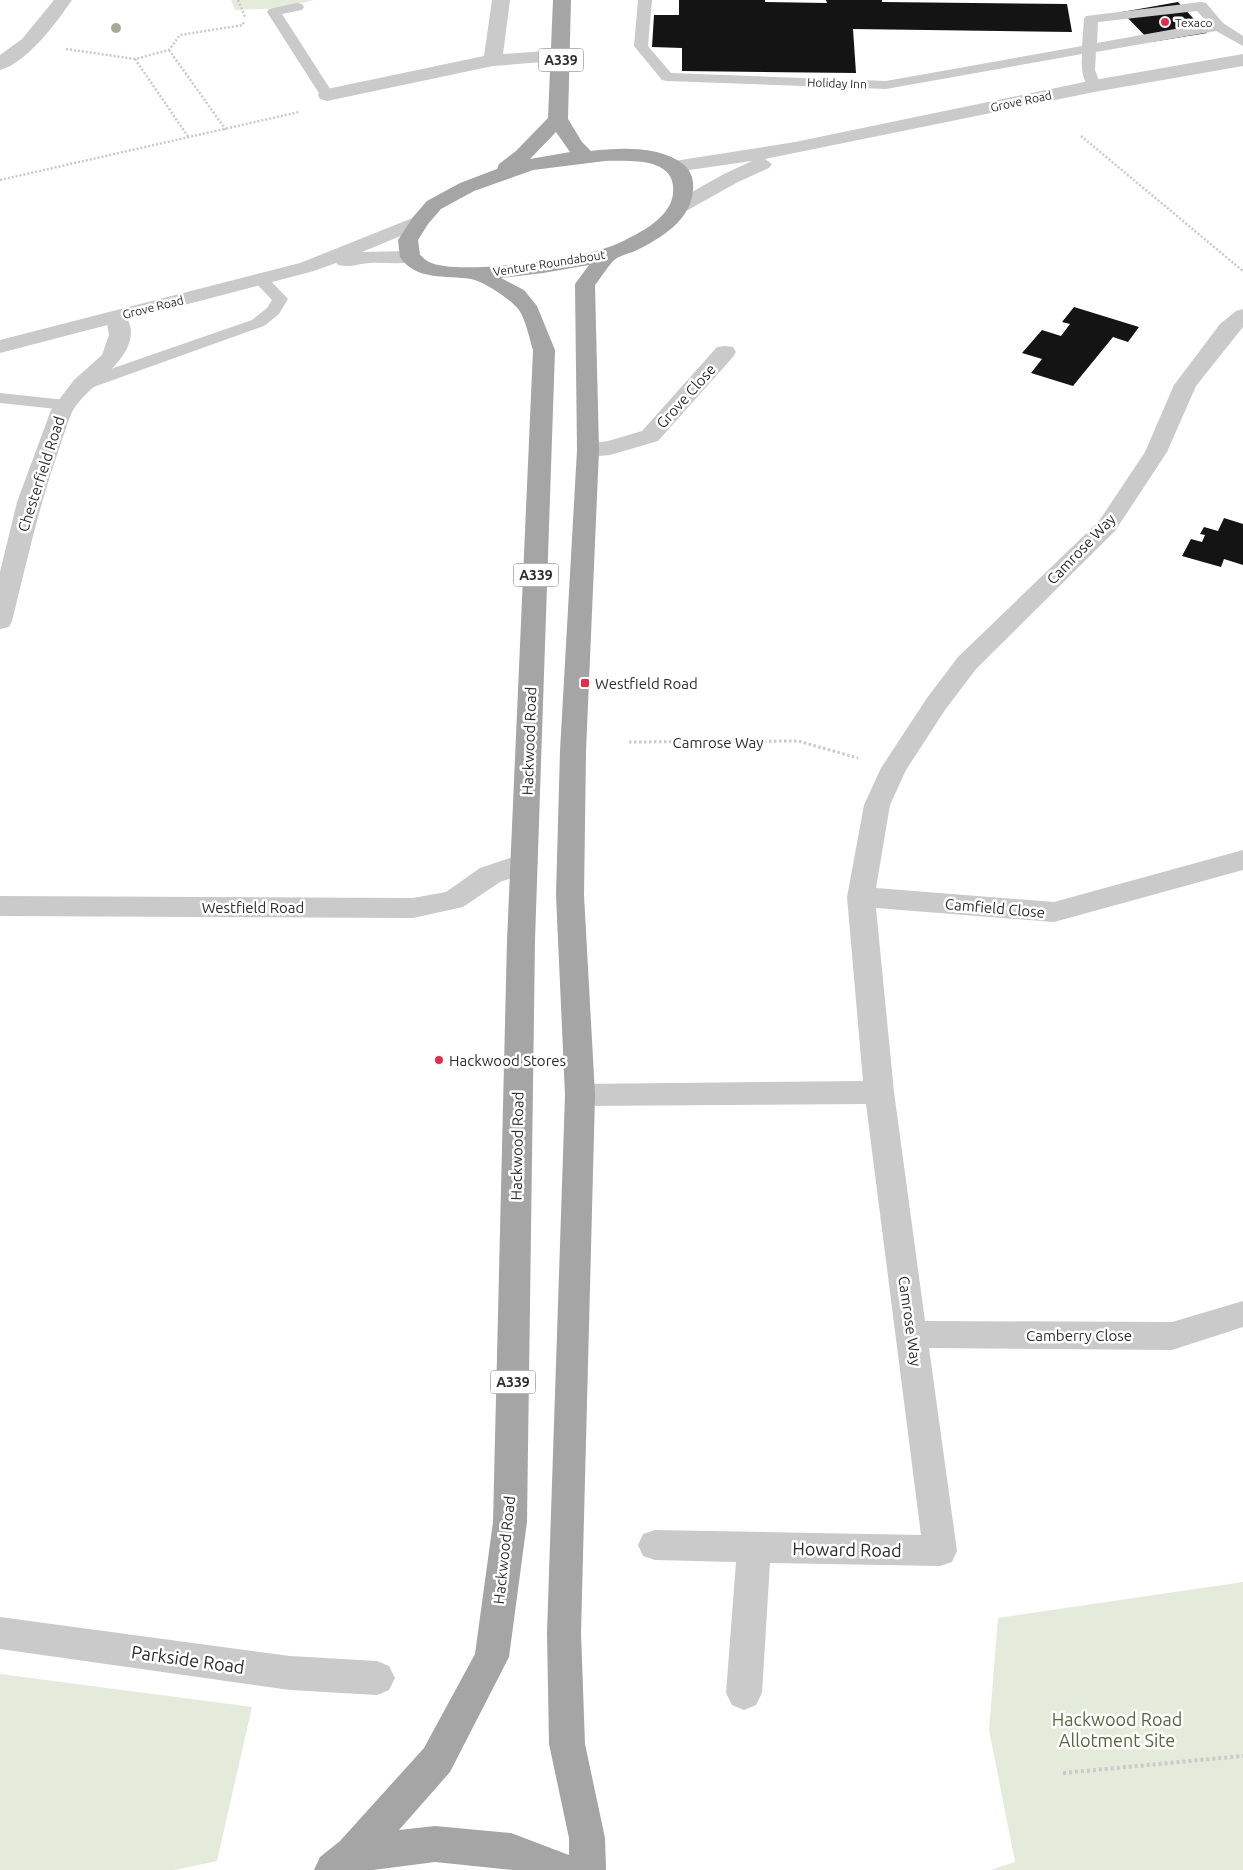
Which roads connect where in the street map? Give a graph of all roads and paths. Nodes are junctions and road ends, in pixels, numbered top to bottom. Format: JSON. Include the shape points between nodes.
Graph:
{"nodes":[{"id":1,"x":63,"y":0,"type":"edge"},
{"id":2,"x":501,"y":0,"type":"edge"},
{"id":3,"x":562,"y":0,"type":"edge"},
{"id":4,"x":645,"y":0,"type":"edge"},
{"id":5,"x":297,"y":7,"type":"dead end"},
{"id":6,"x":245,"y":18,"type":"dead end"},
{"id":7,"x":1214,"y":22,"type":"junction"},
{"id":8,"x":1091,"y":42,"type":"junction"},
{"id":9,"x":1243,"y":42,"type":"edge"},
{"id":10,"x":28,"y":43,"type":"junction"},
{"id":11,"x":169,"y":50,"type":"junction"},
{"id":12,"x":561,"y":56,"type":"junction"},
{"id":13,"x":135,"y":59,"type":"junction"},
{"id":14,"x":492,"y":60,"type":"junction"},
{"id":15,"x":1243,"y":60,"type":"edge"},
{"id":16,"x":0,"y":64,"type":"edge"},
{"id":17,"x":1094,"y":86,"type":"junction"},
{"id":18,"x":327,"y":95,"type":"junction"},
{"id":19,"x":558,"y":120,"type":"junction"},
{"id":20,"x":226,"y":130,"type":"junction"},
{"id":21,"x":1081,"y":136,"type":"dead end"},
{"id":22,"x":189,"y":138,"type":"junction"},
{"id":23,"x":801,"y":148,"type":"junction"},
{"id":24,"x":586,"y":156,"type":"junction"},
{"id":25,"x":675,"y":166,"type":"junction"},
{"id":26,"x":498,"y":175,"type":"junction"},
{"id":27,"x":0,"y":180,"type":"edge"},
{"id":28,"x":680,"y":206,"type":"junction"},
{"id":29,"x":420,"y":221,"type":"junction"},
{"id":30,"x":610,"y":254,"type":"junction"},
{"id":31,"x":410,"y":257,"type":"junction"},
{"id":32,"x":307,"y":267,"type":"junction"},
{"id":33,"x":1243,"y":271,"type":"edge"},
{"id":34,"x":476,"y":273,"type":"junction"},
{"id":35,"x":261,"y":280,"type":"junction"},
{"id":36,"x":1243,"y":314,"type":"edge"},
{"id":37,"x":117,"y":317,"type":"junction"},
{"id":38,"x":0,"y":347,"type":"edge"},
{"id":39,"x":725,"y":352,"type":"dead end"},
{"id":40,"x":82,"y":386,"type":"junction"},
{"id":41,"x":0,"y":398,"type":"edge"},
{"id":42,"x":66,"y":405,"type":"junction"},
{"id":43,"x":588,"y":450,"type":"junction"},
{"id":44,"x":0,"y":621,"type":"edge"},
{"id":45,"x":629,"y":742,"type":"dead end"},
{"id":46,"x":894,"y":768,"type":"junction"},
{"id":47,"x":1243,"y":860,"type":"edge"},
{"id":48,"x":525,"y":863,"type":"junction"},
{"id":49,"x":861,"y":897,"type":"junction"},
{"id":50,"x":0,"y":906,"type":"edge"},
{"id":51,"x":879,"y":1092,"type":"junction"},
{"id":52,"x":580,"y":1095,"type":"junction"},
{"id":53,"x":1243,"y":1314,"type":"edge"},
{"id":54,"x":912,"y":1334,"type":"junction"},
{"id":55,"x":655,"y":1545,"type":"dead end"},
{"id":56,"x":754,"y":1548,"type":"junction"},
{"id":57,"x":940,"y":1551,"type":"joint"},
{"id":58,"x":0,"y":1633,"type":"edge"},
{"id":59,"x":377,"y":1678,"type":"dead end"},
{"id":60,"x":744,"y":1693,"type":"dead end"},
{"id":61,"x":1243,"y":1756,"type":"edge"},
{"id":62,"x":1063,"y":1774,"type":"dead end"},
{"id":63,"x":343,"y":1862,"type":"edge"},
{"id":64,"x":561,"y":1870,"type":"edge"},
{"id":65,"x":587,"y":1870,"type":"edge"}],
"edges":[{"from":1,"to":10,"type":"street"},
{"from":2,"to":14,"type":"street"},
{"from":3,"to":12,"type":"main road","number":"A339"},
{"from":4,"to":8,"type":"lane","name":"Holiday Inn","via":[[640,46],[667,77],[886,85]]},
{"from":5,"to":18,"type":"lane","via":[[274,12]]},
{"from":6,"to":11,"type":"path","via":[[244,25],[180,35]]},
{"from":7,"to":8,"type":"lane","name":"Holiday Inn"},
{"from":7,"to":8,"type":"lane","via":[[1201,6],[1090,14]]},
{"from":7,"to":9,"type":"lane"},
{"from":8,"to":17,"type":"lane","via":[[1088,70]]},
{"from":10,"to":13,"type":"path"},
{"from":10,"to":16,"type":"street"},
{"from":11,"to":13,"type":"path"},
{"from":11,"to":20,"type":"path"},
{"from":12,"to":14,"type":"street"},
{"from":12,"to":19,"type":"main road","number":"A339"},
{"from":13,"to":22,"type":"path"},
{"from":14,"to":18,"type":"street"},
{"from":15,"to":17,"type":"street","name":"Grove Road"},
{"from":17,"to":23,"type":"street","name":"Grove Road"},
{"from":18,"to":20,"type":"path","via":[[309,109]]},
{"from":19,"to":24,"type":"main road","via":[[575,146]]},
{"from":19,"to":26,"type":"main road"},
{"from":20,"to":22,"type":"path"},
{"from":21,"to":33,"type":"path"},
{"from":22,"to":27,"type":"path"},
{"from":23,"to":25,"type":"street","name":"Grove Road"},
{"from":23,"to":28,"type":"street","name":"Grove Road","via":[[731,178]]},
{"from":24,"to":25,"type":"main road","via":[[634,155]]},
{"from":24,"to":26,"type":"main road","via":[[528,164]]},
{"from":25,"to":28,"type":"main road","via":[[684,189]]},
{"from":26,"to":29,"type":"main road","via":[[434,205]]},
{"from":28,"to":30,"type":"main road","name":"Venture Roundabout","via":[[665,224]]},
{"from":29,"to":31,"type":"main road","via":[[408,240]]},
{"from":29,"to":32,"type":"street","name":"Grove Road"},
{"from":30,"to":34,"type":"main road","name":"Venture Roundabout"},
{"from":30,"to":43,"type":"main road","via":[[585,284]]},
{"from":31,"to":32,"type":"street","name":"Grove Road","via":[[368,257]]},
{"from":31,"to":34,"type":"main road","name":"Venture Roundabout","via":[[424,268]]},
{"from":32,"to":35,"type":"street","name":"Grove Road"},
{"from":34,"to":48,"type":"main road","name":"Hackwood Road","number":"A339","via":[[517,294],[530,310],[544,350]]},
{"from":35,"to":37,"type":"street","name":"Grove Road"},
{"from":35,"to":40,"type":"lane","via":[[280,298],[273,311],[258,323]]},
{"from":36,"to":46,"type":"street","name":"Camrose Way","via":[[1185,385],[1156,452],[1107,526],[966,663]]},
{"from":37,"to":38,"type":"street","name":"Grove Road"},
{"from":37,"to":40,"type":"street","name":"Chesterfield Road","via":[[120,335],[112,357]]},
{"from":39,"to":43,"type":"street","name":"Grove Close","via":[[650,436],[610,448]]},
{"from":40,"to":42,"type":"street","name":"Chesterfield Road"},
{"from":41,"to":42,"type":"lane"},
{"from":42,"to":44,"type":"street","name":"Chesterfield Road","via":[[29,502]]},
{"from":43,"to":52,"type":"main road","via":[[573,750],[570,915]]},
{"from":45,"to":46,"type":"path","name":"Camrose Way","via":[[798,742]]},
{"from":46,"to":49,"type":"street","name":"Camrose Way","via":[[877,805]]},
{"from":47,"to":49,"type":"street","name":"Camfield Close","via":[[1054,912]]},
{"from":48,"to":50,"type":"street","name":"Westfield Road","via":[[490,875],[453,900],[413,908]]},
{"from":48,"to":63,"type":"main road","name":"Hackwood Road","number":"A339","via":[[510,1522],[492,1657],[437,1760]]},
{"from":49,"to":51,"type":"street","name":"Camrose Way"},
{"from":51,"to":52,"type":"street"},
{"from":51,"to":54,"type":"street","name":"Camrose Way"},
{"from":52,"to":65,"type":"main road","via":[[564,1633],[567,1744],[587,1838]]},
{"from":53,"to":54,"type":"street","name":"Camberry Close","via":[[1172,1336]]},
{"from":54,"to":57,"type":"street","name":"Camrose Way"},
{"from":55,"to":56,"type":"street","name":"Howard Road"},
{"from":56,"to":57,"type":"street","name":"Howard Road"},
{"from":56,"to":60,"type":"street"},
{"from":58,"to":59,"type":"street","name":"Parkside Road","via":[[290,1674]]},
{"from":61,"to":62,"type":"path"},
{"from":63,"to":64,"type":"main road","via":[[435,1844],[511,1851]]}]}
